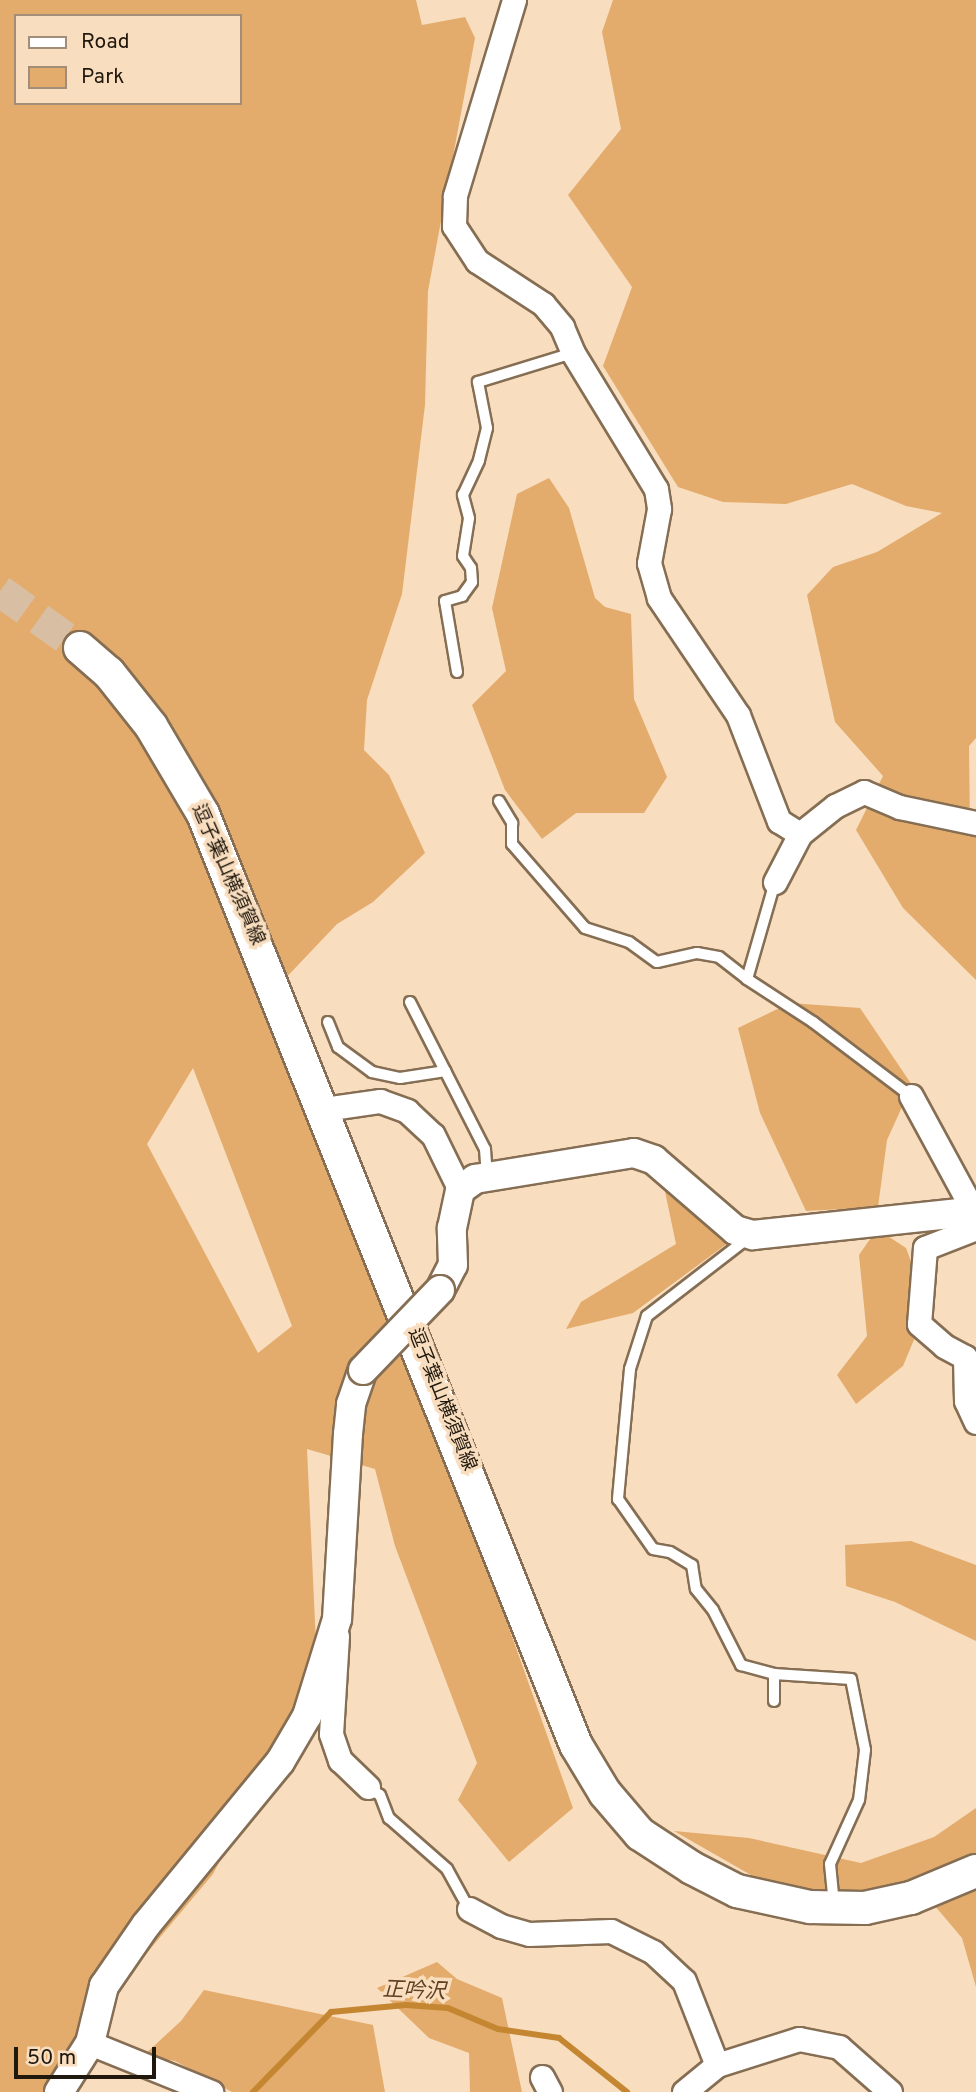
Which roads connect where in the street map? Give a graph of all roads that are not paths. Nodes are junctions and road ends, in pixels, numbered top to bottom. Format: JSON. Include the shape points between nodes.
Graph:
{"nodes":[{"id":1,"x":514,"y":0,"type":"edge"},
{"id":2,"x":573,"y":352,"type":"junction"},
{"id":3,"x":80,"y":648,"type":"tunnel mouth"},
{"id":4,"x":457,"y":672,"type":"dead end"},
{"id":5,"x":499,"y":801,"type":"dead end"},
{"id":6,"x":976,"y":823,"type":"edge"},
{"id":7,"x":800,"y":834,"type":"junction"},
{"id":8,"x":775,"y":883,"type":"joint"},
{"id":9,"x":747,"y":979,"type":"junction"},
{"id":10,"x":410,"y":1002,"type":"dead end"},
{"id":11,"x":328,"y":1021,"type":"dead end"},
{"id":12,"x":444,"y":1070,"type":"junction"},
{"id":13,"x":911,"y":1096,"type":"joint"},
{"id":14,"x":324,"y":1109,"type":"junction"},
{"id":15,"x":487,"y":1177,"type":"junction"},
{"id":16,"x":460,"y":1189,"type":"junction"},
{"id":17,"x":975,"y":1216,"type":"edge"},
{"id":18,"x":753,"y":1235,"type":"junction"},
{"id":19,"x":976,"y":1422,"type":"edge"},
{"id":20,"x":337,"y":1619,"type":"junction"},
{"id":21,"x":774,"y":1674,"type":"junction"},
{"id":22,"x":774,"y":1700,"type":"dead end"},
{"id":23,"x":368,"y":1787,"type":"joint"},
{"id":24,"x":975,"y":1872,"type":"edge"},
{"id":25,"x":834,"y":1908,"type":"junction"},
{"id":26,"x":469,"y":1909,"type":"joint"},
{"id":27,"x":90,"y":2043,"type":"junction"},
{"id":28,"x":717,"y":2065,"type":"junction"},
{"id":29,"x":59,"y":2092,"type":"edge"},
{"id":30,"x":211,"y":2092,"type":"edge"},
{"id":31,"x":684,"y":2092,"type":"edge"},
{"id":32,"x":890,"y":2092,"type":"edge"}],
"edges":[{"from":1,"to":2,"type":"street","via":[[455,196],[454,226],[477,261],[543,304],[562,327]]},
{"from":2,"to":4,"type":"lane","via":[[478,382],[487,428],[480,460],[463,495],[468,518],[463,556],[471,568],[472,582],[461,596],[445,601]]},
{"from":2,"to":7,"type":"street","via":[[656,489],[659,509],[649,563],[659,597],[738,715],[779,821]]},
{"from":3,"to":14,"type":"main road","name":"逗子葉山横須賀線","via":[[109,673],[151,726],[203,814]]},
{"from":5,"to":9,"type":"lane","via":[[512,823],[512,844],[585,928],[629,942],[657,962],[697,953],[719,957]]},
{"from":6,"to":7,"type":"street","via":[[900,807],[864,792],[835,806]]},
{"from":7,"to":8,"type":"street"},
{"from":8,"to":9,"type":"lane"},
{"from":9,"to":13,"type":"lane"},
{"from":10,"to":12,"type":"lane"},
{"from":11,"to":12,"type":"lane","via":[[338,1047],[372,1072],[400,1078]]},
{"from":12,"to":15,"type":"lane","via":[[485,1149]]},
{"from":13,"to":17,"type":"street"},
{"from":14,"to":16,"type":"street","via":[[380,1101],[407,1111],[433,1135]]},
{"from":14,"to":25,"type":"main road","name":"逗子葉山横須賀線","via":[[576,1745],[605,1793],[640,1834],[737,1891]]},
{"from":15,"to":16,"type":"street"},
{"from":15,"to":18,"type":"street","via":[[634,1153],[654,1160],[735,1230]]},
{"from":16,"to":20,"type":"street","bridge":true,"via":[[452,1228],[451,1274],[363,1370],[351,1404]]},
{"from":17,"to":18,"type":"street"},
{"from":17,"to":19,"type":"street","via":[[925,1248],[919,1324],[965,1357],[967,1401]]},
{"from":18,"to":21,"type":"lane","via":[[647,1317],[629,1369],[618,1499],[653,1549],[670,1552],[692,1565],[696,1589],[713,1610],[741,1665]]},
{"from":20,"to":23,"type":"street","via":[[337,1691],[331,1734],[340,1760]]},
{"from":20,"to":27,"type":"street","via":[[307,1716],[280,1762],[146,1925],[104,1986]]},
{"from":21,"to":22,"type":"lane"},
{"from":21,"to":25,"type":"lane","via":[[850,1679],[865,1750],[859,1800],[830,1864]]},
{"from":23,"to":26,"type":"lane","via":[[380,1795],[389,1818],[447,1869]]},
{"from":24,"to":25,"type":"main road","name":"逗子葉山横須賀線","via":[[911,1898],[865,1908]]},
{"from":26,"to":28,"type":"street","via":[[529,1934],[611,1931],[653,1952],[684,1981]]},
{"from":27,"to":29,"type":"street"},
{"from":27,"to":30,"type":"street"},
{"from":28,"to":31,"type":"street"},
{"from":28,"to":32,"type":"street","via":[[799,2039],[826,2042],[839,2047]]}]}
